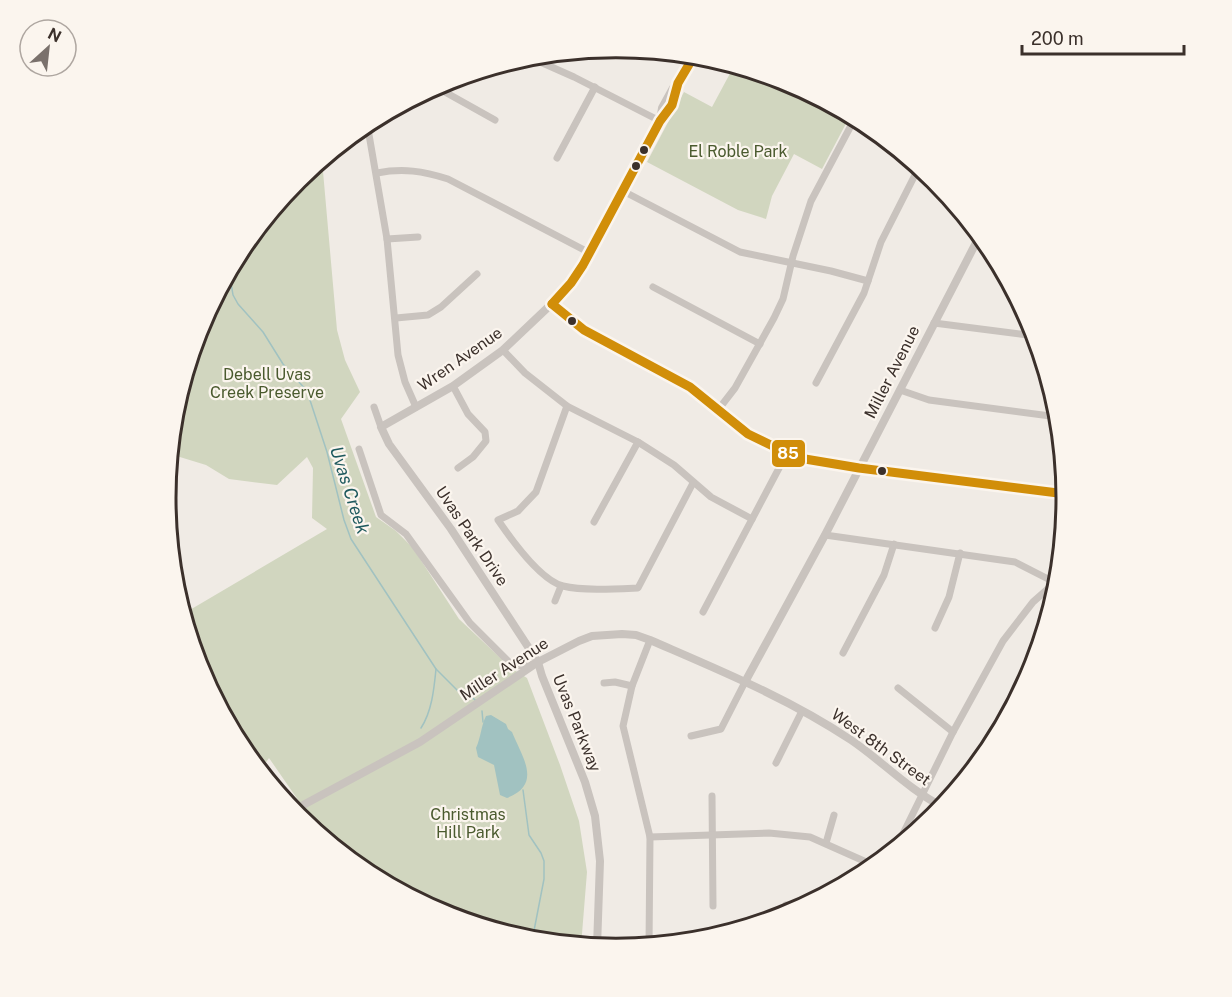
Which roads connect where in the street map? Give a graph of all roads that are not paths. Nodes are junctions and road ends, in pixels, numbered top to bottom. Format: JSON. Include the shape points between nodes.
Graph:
{"nodes":[{"id":1,"x":545,"y":64,"type":"edge"},
{"id":2,"x":689,"y":65,"type":"edge"},
{"id":3,"x":595,"y":87,"type":"junction"},
{"id":4,"x":446,"y":93,"type":"edge"},
{"id":5,"x":495,"y":120,"type":"dead end"},
{"id":6,"x":660,"y":121,"type":"junction"},
{"id":7,"x":850,"y":127,"type":"edge"},
{"id":8,"x":369,"y":135,"type":"edge"},
{"id":9,"x":557,"y":158,"type":"dead end"},
{"id":10,"x":377,"y":172,"type":"junction"},
{"id":11,"x":915,"y":176,"type":"edge"},
{"id":12,"x":622,"y":191,"type":"junction"},
{"id":13,"x":417,"y":237,"type":"dead end"},
{"id":14,"x":387,"y":239,"type":"junction"},
{"id":15,"x":975,"y":245,"type":"edge"},
{"id":16,"x":590,"y":253,"type":"junction"},
{"id":17,"x":791,"y":263,"type":"junction"},
{"id":18,"x":477,"y":274,"type":"dead end"},
{"id":19,"x":868,"y":281,"type":"junction"},
{"id":20,"x":653,"y":287,"type":"dead end"},
{"id":21,"x":552,"y":304,"type":"junction"},
{"id":22,"x":396,"y":318,"type":"junction"},
{"id":23,"x":934,"y":323,"type":"junction"},
{"id":24,"x":1025,"y":335,"type":"edge"},
{"id":25,"x":760,"y":344,"type":"junction"},
{"id":26,"x":503,"y":350,"type":"junction"},
{"id":27,"x":816,"y":383,"type":"dead end"},
{"id":28,"x":453,"y":386,"type":"junction"},
{"id":29,"x":900,"y":390,"type":"junction"},
{"id":30,"x":567,"y":406,"type":"junction"},
{"id":31,"x":374,"y":407,"type":"dead end"},
{"id":32,"x":416,"y":407,"type":"junction"},
{"id":33,"x":718,"y":410,"type":"junction"},
{"id":34,"x":1048,"y":416,"type":"edge"},
{"id":35,"x":381,"y":427,"type":"junction"},
{"id":36,"x":638,"y":442,"type":"junction"},
{"id":37,"x":359,"y":449,"type":"dead end"},
{"id":38,"x":787,"y":453,"type":"junction"},
{"id":39,"x":458,"y":468,"type":"dead end"},
{"id":40,"x":859,"y":468,"type":"junction"},
{"id":41,"x":693,"y":483,"type":"junction"},
{"id":42,"x":1056,"y":493,"type":"edge"},
{"id":43,"x":752,"y":519,"type":"junction"},
{"id":44,"x":594,"y":522,"type":"dead end"},
{"id":45,"x":825,"y":535,"type":"junction"},
{"id":46,"x":894,"y":544,"type":"junction"},
{"id":47,"x":960,"y":553,"type":"junction"},
{"id":48,"x":1049,"y":578,"type":"edge"},
{"id":49,"x":561,"y":586,"type":"junction"},
{"id":50,"x":1046,"y":591,"type":"edge"},
{"id":51,"x":555,"y":601,"type":"dead end"},
{"id":52,"x":703,"y":612,"type":"dead end"},
{"id":53,"x":935,"y":628,"type":"dead end"},
{"id":54,"x":650,"y":640,"type":"junction"},
{"id":55,"x":843,"y":653,"type":"dead end"},
{"id":56,"x":538,"y":662,"type":"junction"},
{"id":57,"x":745,"y":682,"type":"junction"},
{"id":58,"x":604,"y":683,"type":"dead end"},
{"id":59,"x":632,"y":687,"type":"junction"},
{"id":60,"x":898,"y":688,"type":"dead end"},
{"id":61,"x":802,"y":711,"type":"junction"},
{"id":62,"x":953,"y":732,"type":"junction"},
{"id":63,"x":691,"y":735,"type":"dead end"},
{"id":64,"x":776,"y":763,"type":"dead end"},
{"id":65,"x":712,"y":796,"type":"dead end"},
{"id":66,"x":923,"y":797,"type":"junction"},
{"id":67,"x":934,"y":803,"type":"edge"},
{"id":68,"x":301,"y":806,"type":"edge"},
{"id":69,"x":834,"y":815,"type":"dead end"},
{"id":70,"x":907,"y":828,"type":"edge"},
{"id":71,"x":712,"y":834,"type":"junction"},
{"id":72,"x":650,"y":837,"type":"junction"},
{"id":73,"x":826,"y":843,"type":"junction"},
{"id":74,"x":863,"y":862,"type":"edge"},
{"id":75,"x":713,"y":906,"type":"dead end"},
{"id":76,"x":650,"y":937,"type":"edge"},
{"id":77,"x":597,"y":938,"type":"edge"}],
"edges":[{"from":1,"to":3,"type":"street"},
{"from":2,"to":6,"type":"street","name":"Wren Avenue","via":[[677,87],[678,93]]},
{"from":3,"to":6,"type":"street"},
{"from":3,"to":9,"type":"street"},
{"from":4,"to":5,"type":"street"},
{"from":6,"to":12,"type":"street","name":"Wren Avenue"},
{"from":7,"to":17,"type":"street","via":[[811,201]]},
{"from":8,"to":10,"type":"street"},
{"from":10,"to":14,"type":"street"},
{"from":10,"to":16,"type":"street","via":[[407,170],[448,179]]},
{"from":11,"to":19,"type":"street","via":[[881,242]]},
{"from":12,"to":16,"type":"street","name":"Wren Avenue"},
{"from":12,"to":17,"type":"street","via":[[740,252]]},
{"from":13,"to":14,"type":"street"},
{"from":14,"to":22,"type":"street"},
{"from":15,"to":23,"type":"street","name":"Miller Avenue"},
{"from":16,"to":21,"type":"street","name":"Wren Avenue"},
{"from":17,"to":19,"type":"street"},
{"from":17,"to":25,"type":"street","via":[[783,299]]},
{"from":18,"to":22,"type":"street","via":[[428,315]]},
{"from":19,"to":27,"type":"street"},
{"from":20,"to":25,"type":"street"},
{"from":21,"to":26,"type":"street","name":"Wren Avenue"},
{"from":21,"to":33,"type":"street","via":[[584,330],[690,387]]},
{"from":22,"to":32,"type":"street","via":[[398,355]]},
{"from":23,"to":24,"type":"street"},
{"from":23,"to":29,"type":"street","name":"Miller Avenue"},
{"from":25,"to":33,"type":"street"},
{"from":26,"to":28,"type":"street","name":"Wren Avenue"},
{"from":26,"to":30,"type":"street"},
{"from":28,"to":32,"type":"street","name":"Wren Avenue"},
{"from":28,"to":39,"type":"street","via":[[468,414],[485,432],[486,441]]},
{"from":29,"to":34,"type":"street","via":[[929,400]]},
{"from":29,"to":40,"type":"street","name":"Miller Avenue"},
{"from":30,"to":36,"type":"street"},
{"from":30,"to":49,"type":"street","via":[[536,492],[518,511],[498,520],[516,548]]},
{"from":31,"to":35,"type":"street"},
{"from":32,"to":35,"type":"street","name":"Wren Avenue"},
{"from":33,"to":38,"type":"street","via":[[748,434]]},
{"from":35,"to":56,"type":"street","name":"Uvas Park Drive"},
{"from":36,"to":41,"type":"street","via":[[674,465]]},
{"from":36,"to":44,"type":"street"},
{"from":37,"to":56,"type":"street","name":"Uvas Parkway","via":[[381,515],[406,534],[470,623],[512,665]]},
{"from":38,"to":40,"type":"street"},
{"from":38,"to":43,"type":"street"},
{"from":40,"to":42,"type":"street"},
{"from":40,"to":45,"type":"street","name":"Miller Avenue"},
{"from":41,"to":43,"type":"street"},
{"from":41,"to":49,"type":"street","via":[[638,588]]},
{"from":43,"to":52,"type":"street"},
{"from":45,"to":46,"type":"street"},
{"from":45,"to":57,"type":"street","name":"Miller Avenue"},
{"from":46,"to":47,"type":"street"},
{"from":46,"to":55,"type":"street","via":[[884,575]]},
{"from":47,"to":48,"type":"street","via":[[1015,562]]},
{"from":47,"to":53,"type":"street","via":[[949,597]]},
{"from":49,"to":51,"type":"street"},
{"from":50,"to":62,"type":"street","via":[[1003,641]]},
{"from":54,"to":56,"type":"street","name":"Miller Avenue","via":[[622,633],[592,636]]},
{"from":54,"to":57,"type":"street","name":"Miller Avenue"},
{"from":54,"to":59,"type":"street"},
{"from":56,"to":68,"type":"street","name":"Miller Avenue","via":[[420,742]]},
{"from":56,"to":77,"type":"street","name":"Uvas Parkway","via":[[595,816],[600,861]]},
{"from":57,"to":61,"type":"street","name":"Miller Avenue"},
{"from":57,"to":63,"type":"street","via":[[720,729]]},
{"from":58,"to":59,"type":"street"},
{"from":59,"to":72,"type":"street","via":[[623,726]]},
{"from":60,"to":62,"type":"street"},
{"from":61,"to":64,"type":"street"},
{"from":61,"to":66,"type":"street","name":"West 8th Street","via":[[852,741]]},
{"from":62,"to":66,"type":"street"},
{"from":65,"to":71,"type":"street"},
{"from":66,"to":67,"type":"street","name":"West 8th Street"},
{"from":66,"to":70,"type":"street"},
{"from":69,"to":73,"type":"street"},
{"from":71,"to":72,"type":"street"},
{"from":71,"to":73,"type":"street","via":[[769,833],[810,837]]},
{"from":71,"to":75,"type":"street"},
{"from":72,"to":76,"type":"street"},
{"from":73,"to":74,"type":"street"}]}
